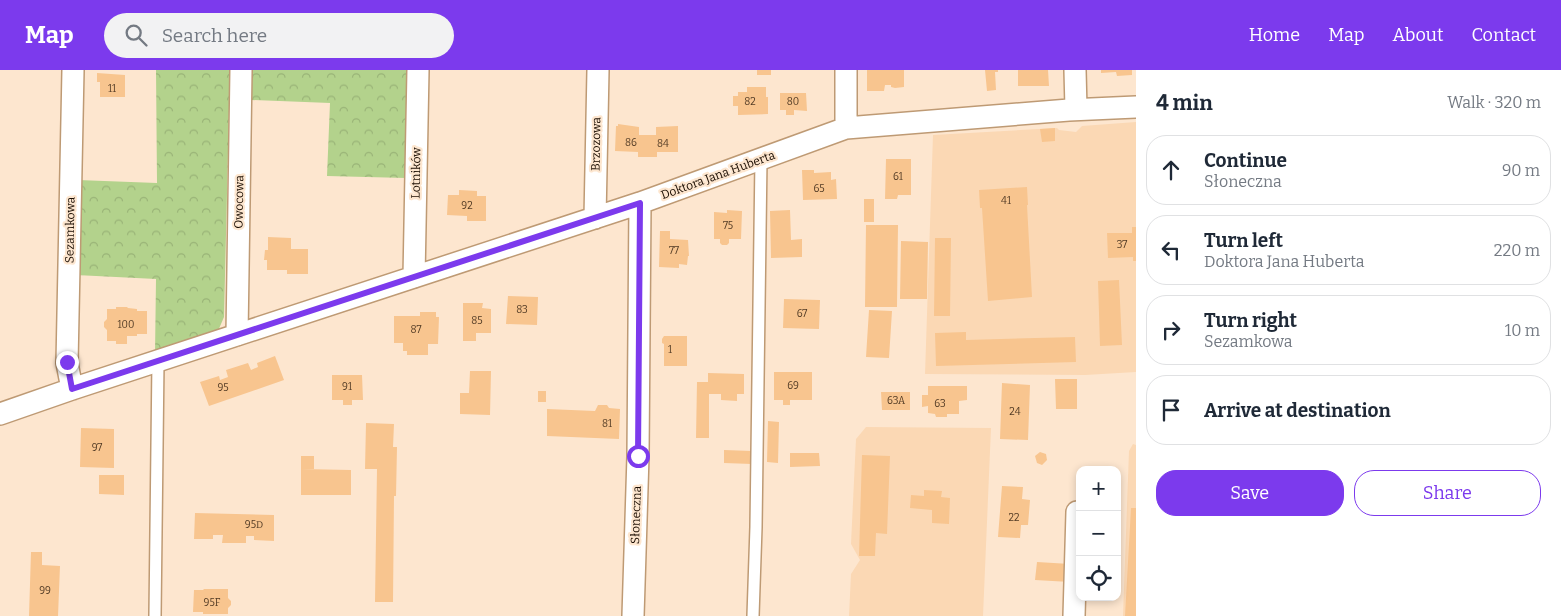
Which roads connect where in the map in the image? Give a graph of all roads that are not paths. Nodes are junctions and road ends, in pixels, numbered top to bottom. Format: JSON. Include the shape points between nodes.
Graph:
{"nodes":[{"id":1,"x":72,"y":70,"type":"edge"},
{"id":2,"x":241,"y":70,"type":"edge"},
{"id":3,"x":418,"y":70,"type":"edge"},
{"id":4,"x":598,"y":70,"type":"edge"},
{"id":5,"x":846,"y":70,"type":"edge"},
{"id":6,"x":1075,"y":70,"type":"edge"},
{"id":7,"x":1136,"y":107,"type":"edge"},
{"id":8,"x":1076,"y":109,"type":"junction"},
{"id":9,"x":846,"y":128,"type":"junction"},
{"id":10,"x":761,"y":159,"type":"junction"},
{"id":11,"x":640,"y":203,"type":"junction"},
{"id":12,"x":595,"y":218,"type":"junction"},
{"id":13,"x":414,"y":277,"type":"junction"},
{"id":14,"x":237,"y":335,"type":"junction"},
{"id":15,"x":158,"y":360,"type":"junction"},
{"id":16,"x":72,"y":389,"type":"junction"},
{"id":17,"x":0,"y":414,"type":"edge"},
{"id":18,"x":1076,"y":547,"type":"edge"},
{"id":19,"x":155,"y":616,"type":"edge"},
{"id":20,"x":633,"y":616,"type":"edge"},
{"id":21,"x":753,"y":616,"type":"edge"},
{"id":22,"x":1074,"y":616,"type":"edge"}],
"edges":[{"from":1,"to":16,"type":"street","name":"Sezamkowa","via":[[67,362]]},
{"from":2,"to":14,"type":"street","name":"Owocowa"},
{"from":3,"to":13,"type":"street","name":"Lotników"},
{"from":4,"to":12,"type":"street","name":"Brzozowa"},
{"from":5,"to":9,"type":"street"},
{"from":6,"to":8,"type":"street"},
{"from":7,"to":8,"type":"street","name":"Doktora Jana Huberta"},
{"from":8,"to":9,"type":"street","name":"Doktora Jana Huberta"},
{"from":9,"to":10,"type":"street","name":"Doktora Jana Huberta"},
{"from":10,"to":11,"type":"street","name":"Doktora Jana Huberta"},
{"from":10,"to":21,"type":"lane"},
{"from":11,"to":12,"type":"street","name":"Doktora Jana Huberta"},
{"from":11,"to":20,"type":"street","name":"Słoneczna"},
{"from":12,"to":13,"type":"street","name":"Doktora Jana Huberta"},
{"from":13,"to":14,"type":"street","name":"Doktora Jana Huberta"},
{"from":14,"to":15,"type":"street","name":"Doktora Jana Huberta"},
{"from":15,"to":16,"type":"street","name":"Doktora Jana Huberta"},
{"from":15,"to":19,"type":"lane"},
{"from":16,"to":17,"type":"street","name":"Doktora Jana Huberta"},
{"from":18,"to":22,"type":"street"}]}
